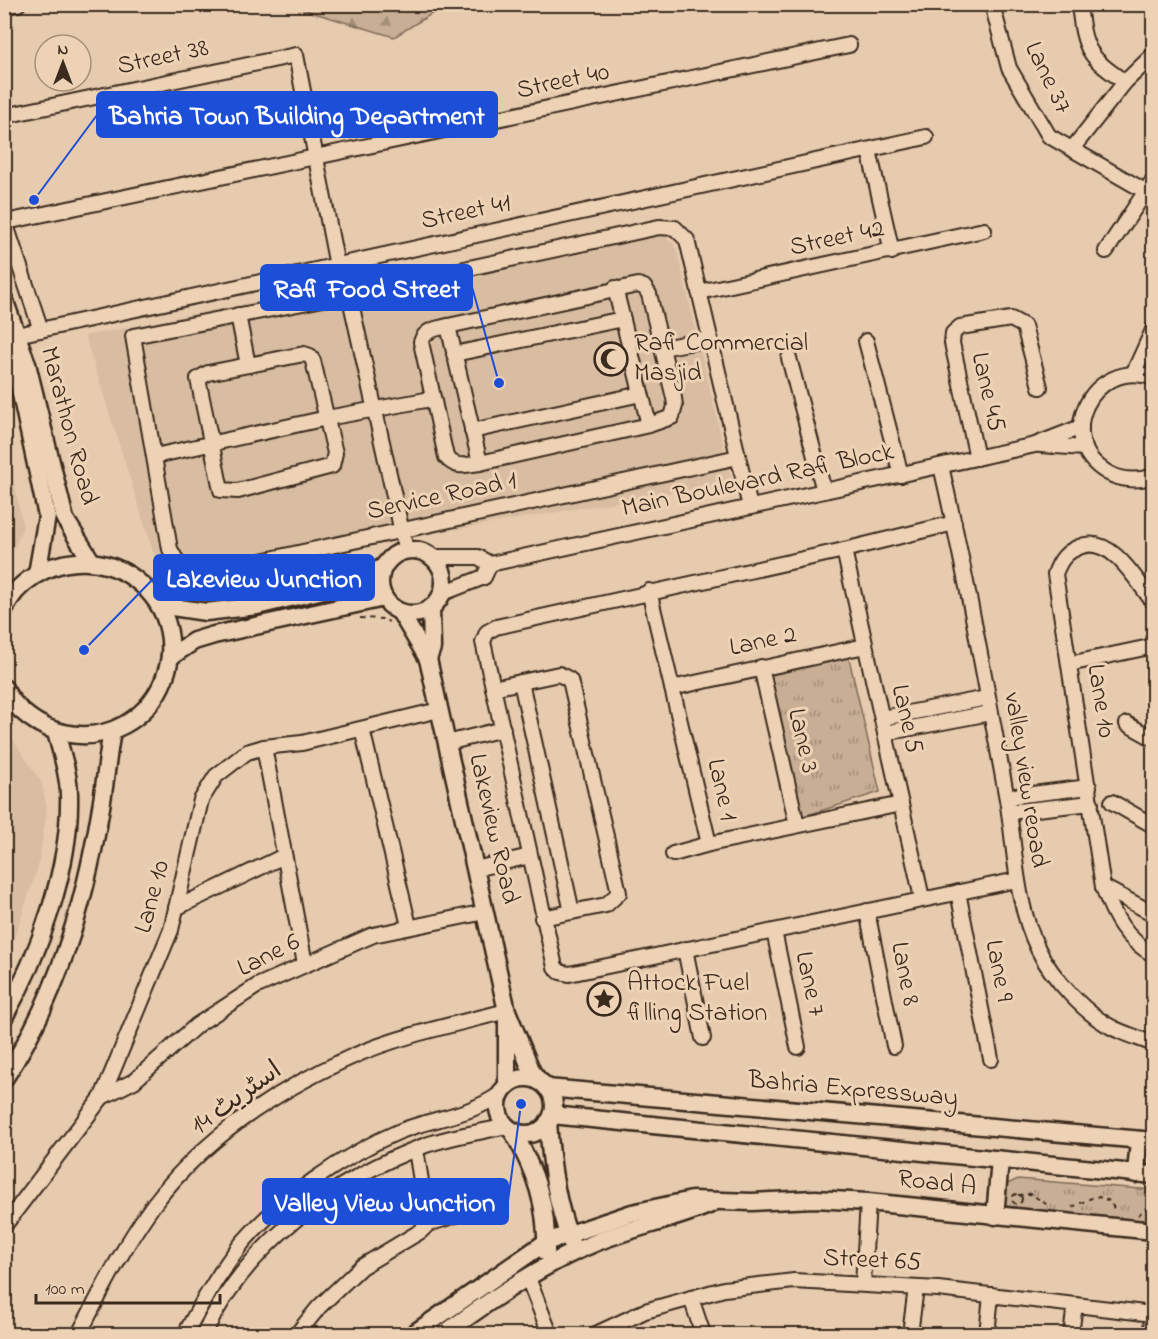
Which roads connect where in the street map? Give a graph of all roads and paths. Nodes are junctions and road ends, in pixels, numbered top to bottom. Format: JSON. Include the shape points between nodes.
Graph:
{"nodes":[{"id":1,"x":18,"y":4,"type":"edge"},
{"id":2,"x":992,"y":4,"type":"edge"},
{"id":3,"x":1079,"y":4,"type":"edge"},
{"id":4,"x":4,"y":7,"type":"edge"},
{"id":5,"x":849,"y":45,"type":"dead end"},
{"id":6,"x":1154,"y":54,"type":"edge"},
{"id":7,"x":1125,"y":82,"type":"junction"},
{"id":8,"x":4,"y":116,"type":"edge"},
{"id":9,"x":926,"y":137,"type":"dead end"},
{"id":10,"x":1072,"y":149,"type":"junction"},
{"id":11,"x":869,"y":150,"type":"junction"},
{"id":12,"x":316,"y":159,"type":"junction"},
{"id":13,"x":1154,"y":179,"type":"edge"},
{"id":14,"x":1145,"y":191,"type":"junction"},
{"id":15,"x":5,"y":220,"type":"edge"},
{"id":16,"x":984,"y":230,"type":"dead end"},
{"id":17,"x":1106,"y":251,"type":"dead end"},
{"id":18,"x":892,"y":252,"type":"junction"},
{"id":19,"x":337,"y":266,"type":"junction"},
{"id":20,"x":615,"y":288,"type":"junction"},
{"id":21,"x":699,"y":292,"type":"junction"},
{"id":22,"x":349,"y":294,"type":"junction"},
{"id":23,"x":4,"y":299,"type":"edge"},
{"id":24,"x":238,"y":315,"type":"junction"},
{"id":25,"x":623,"y":319,"type":"junction"},
{"id":26,"x":448,"y":326,"type":"junction"},
{"id":27,"x":1154,"y":328,"type":"edge"},
{"id":28,"x":42,"y":330,"type":"junction"},
{"id":29,"x":11,"y":336,"type":"edge"},
{"id":30,"x":710,"y":339,"type":"junction"},
{"id":31,"x":866,"y":341,"type":"dead end"},
{"id":32,"x":662,"y":348,"type":"junction"},
{"id":33,"x":454,"y":354,"type":"junction"},
{"id":34,"x":789,"y":358,"type":"dead end"},
{"id":35,"x":248,"y":365,"type":"junction"},
{"id":36,"x":1133,"y":374,"type":"junction"},
{"id":37,"x":1154,"y":378,"type":"edge"},
{"id":38,"x":1040,"y":387,"type":"dead end"},
{"id":39,"x":640,"y":394,"type":"junction"},
{"id":40,"x":431,"y":399,"type":"junction"},
{"id":41,"x":373,"y":411,"type":"junction"},
{"id":42,"x":327,"y":418,"type":"junction"},
{"id":43,"x":649,"y":425,"type":"junction"},
{"id":44,"x":1081,"y":427,"type":"junction"},
{"id":45,"x":472,"y":431,"type":"junction"},
{"id":46,"x":211,"y":444,"type":"junction"},
{"id":47,"x":1035,"y":445,"type":"junction"},
{"id":48,"x":1085,"y":448,"type":"junction"},
{"id":49,"x":155,"y":456,"type":"junction"},
{"id":50,"x":738,"y":457,"type":"junction"},
{"id":51,"x":977,"y":458,"type":"junction"},
{"id":52,"x":480,"y":463,"type":"junction"},
{"id":53,"x":941,"y":466,"type":"junction"},
{"id":54,"x":901,"y":475,"type":"junction"},
{"id":55,"x":1154,"y":476,"type":"edge"},
{"id":56,"x":824,"y":491,"type":"junction"},
{"id":57,"x":750,"y":507,"type":"junction"},
{"id":58,"x":954,"y":523,"type":"junction"},
{"id":59,"x":400,"y":530,"type":"junction"},
{"id":60,"x":406,"y":550,"type":"junction"},
{"id":61,"x":844,"y":550,"type":"junction"},
{"id":62,"x":433,"y":557,"type":"junction"},
{"id":63,"x":92,"y":562,"type":"junction"},
{"id":64,"x":490,"y":564,"type":"junction"},
{"id":65,"x":383,"y":567,"type":"junction"},
{"id":66,"x":37,"y":574,"type":"junction"},
{"id":67,"x":649,"y":591,"type":"junction"},
{"id":68,"x":443,"y":593,"type":"junction"},
{"id":69,"x":384,"y":598,"type":"junction"},
{"id":70,"x":1154,"y":603,"type":"edge"},
{"id":71,"x":159,"y":605,"type":"junction"},
{"id":72,"x":431,"y":608,"type":"junction"},
{"id":73,"x":4,"y":610,"type":"edge"},
{"id":74,"x":400,"y":612,"type":"junction"},
{"id":75,"x":865,"y":646,"type":"junction"},
{"id":76,"x":1154,"y":646,"type":"edge"},
{"id":77,"x":170,"y":657,"type":"junction"},
{"id":78,"x":429,"y":659,"type":"junction"},
{"id":79,"x":1069,"y":664,"type":"junction"},
{"id":80,"x":761,"y":667,"type":"junction"},
{"id":81,"x":521,"y":682,"type":"junction"},
{"id":82,"x":4,"y":688,"type":"edge"},
{"id":83,"x":493,"y":688,"type":"junction"},
{"id":84,"x":672,"y":688,"type":"junction"},
{"id":85,"x":987,"y":698,"type":"junction"},
{"id":86,"x":439,"y":710,"type":"junction"},
{"id":87,"x":990,"y":713,"type":"junction"},
{"id":88,"x":882,"y":718,"type":"junction"},
{"id":89,"x":1127,"y":724,"type":"dead end"},
{"id":90,"x":362,"y":729,"type":"junction"},
{"id":91,"x":503,"y":729,"type":"junction"},
{"id":92,"x":112,"y":731,"type":"junction"},
{"id":93,"x":56,"y":732,"type":"junction"},
{"id":94,"x":885,"y":733,"type":"junction"},
{"id":95,"x":1154,"y":739,"type":"edge"},
{"id":96,"x":447,"y":743,"type":"junction"},
{"id":97,"x":264,"y":747,"type":"junction"},
{"id":98,"x":1089,"y":787,"type":"junction"},
{"id":99,"x":1007,"y":796,"type":"junction"},
{"id":100,"x":1112,"y":802,"type":"dead end"},
{"id":101,"x":1091,"y":803,"type":"junction"},
{"id":102,"x":901,"y":804,"type":"junction"},
{"id":103,"x":1009,"y":812,"type":"junction"},
{"id":104,"x":797,"y":825,"type":"junction"},
{"id":105,"x":1154,"y":826,"type":"edge"},
{"id":106,"x":709,"y":844,"type":"junction"},
{"id":107,"x":673,"y":854,"type":"dead end"},
{"id":108,"x":284,"y":856,"type":"junction"},
{"id":109,"x":530,"y":856,"type":"junction"},
{"id":110,"x":475,"y":869,"type":"junction"},
{"id":111,"x":1017,"y":880,"type":"junction"},
{"id":112,"x":1103,"y":887,"type":"junction"},
{"id":113,"x":958,"y":892,"type":"junction"},
{"id":114,"x":922,"y":898,"type":"junction"},
{"id":115,"x":176,"y":908,"type":"junction"},
{"id":116,"x":867,"y":911,"type":"junction"},
{"id":117,"x":485,"y":912,"type":"junction"},
{"id":118,"x":572,"y":912,"type":"junction"},
{"id":119,"x":1154,"y":914,"type":"edge"},
{"id":120,"x":542,"y":918,"type":"junction"},
{"id":121,"x":409,"y":926,"type":"junction"},
{"id":122,"x":774,"y":931,"type":"junction"},
{"id":123,"x":685,"y":949,"type":"junction"},
{"id":124,"x":1154,"y":955,"type":"edge"},
{"id":125,"x":304,"y":964,"type":"junction"},
{"id":126,"x":507,"y":1011,"type":"junction"},
{"id":127,"x":4,"y":1017,"type":"edge"},
{"id":128,"x":703,"y":1038,"type":"dead end"},
{"id":129,"x":1154,"y":1044,"type":"edge"},
{"id":130,"x":894,"y":1046,"type":"dead end"},
{"id":131,"x":798,"y":1047,"type":"dead end"},
{"id":132,"x":991,"y":1059,"type":"dead end"},
{"id":133,"x":4,"y":1079,"type":"edge"},
{"id":134,"x":544,"y":1085,"type":"junction"},
{"id":135,"x":504,"y":1090,"type":"junction"},
{"id":136,"x":102,"y":1097,"type":"junction"},
{"id":137,"x":550,"y":1119,"type":"junction"},
{"id":138,"x":510,"y":1129,"type":"junction"},
{"id":139,"x":1146,"y":1141,"type":"edge"},
{"id":140,"x":416,"y":1150,"type":"junction"},
{"id":141,"x":1000,"y":1160,"type":"junction"},
{"id":142,"x":1136,"y":1174,"type":"junction"},
{"id":143,"x":1154,"y":1175,"type":"edge"},
{"id":144,"x":1018,"y":1195,"type":"dead end"},
{"id":145,"x":714,"y":1202,"type":"junction"},
{"id":146,"x":868,"y":1202,"type":"junction"},
{"id":147,"x":1154,"y":1202,"type":"edge"},
{"id":148,"x":494,"y":1203,"type":"dead end"},
{"id":149,"x":1054,"y":1209,"type":"dead end"},
{"id":150,"x":1067,"y":1209,"type":"dead end"},
{"id":151,"x":1119,"y":1215,"type":"dead end"},
{"id":152,"x":1133,"y":1215,"type":"dead end"},
{"id":153,"x":995,"y":1216,"type":"junction"},
{"id":154,"x":428,"y":1224,"type":"junction"},
{"id":155,"x":4,"y":1226,"type":"edge"},
{"id":156,"x":1154,"y":1231,"type":"edge"},
{"id":157,"x":568,"y":1233,"type":"junction"},
{"id":158,"x":546,"y":1242,"type":"junction"},
{"id":159,"x":576,"y":1252,"type":"junction"},
{"id":160,"x":545,"y":1268,"type":"junction"},
{"id":161,"x":528,"y":1278,"type":"junction"},
{"id":162,"x":863,"y":1284,"type":"junction"},
{"id":163,"x":916,"y":1288,"type":"junction"},
{"id":164,"x":991,"y":1295,"type":"junction"},
{"id":165,"x":691,"y":1298,"type":"junction"},
{"id":166,"x":1075,"y":1305,"type":"junction"},
{"id":167,"x":1154,"y":1307,"type":"edge"},
{"id":168,"x":1153,"y":1314,"type":"edge"},
{"id":169,"x":79,"y":1335,"type":"edge"},
{"id":170,"x":185,"y":1335,"type":"edge"},
{"id":171,"x":204,"y":1335,"type":"edge"},
{"id":172,"x":297,"y":1335,"type":"edge"},
{"id":173,"x":413,"y":1335,"type":"edge"},
{"id":174,"x":444,"y":1335,"type":"edge"},
{"id":175,"x":550,"y":1335,"type":"edge"},
{"id":176,"x":596,"y":1335,"type":"edge"},
{"id":177,"x":703,"y":1335,"type":"edge"},
{"id":178,"x":910,"y":1335,"type":"edge"},
{"id":179,"x":987,"y":1335,"type":"edge"},
{"id":180,"x":1071,"y":1335,"type":"edge"},
{"id":181,"x":1150,"y":1335,"type":"edge"}],
"edges":[{"from":1,"to":4,"type":"street"},
{"from":2,"to":10,"type":"street","name":"Lane 37","via":[[1009,68],[1049,136]]},
{"from":3,"to":7,"type":"street","via":[[1082,33],[1095,62]]},
{"from":5,"to":12,"type":"street","name":"Street 40"},
{"from":6,"to":7,"type":"street"},
{"from":7,"to":10,"type":"street"},
{"from":8,"to":12,"type":"street","name":"Street 38","via":[[296,55]]},
{"from":9,"to":11,"type":"street","name":"Street 41"},
{"from":10,"to":14,"type":"street","name":"Lane 37"},
{"from":11,"to":18,"type":"street"},
{"from":11,"to":19,"type":"street","name":"Street 41"},
{"from":12,"to":15,"type":"street","name":"Street 40"},
{"from":12,"to":19,"type":"street"},
{"from":13,"to":14,"type":"street"},
{"from":14,"to":17,"type":"street"},
{"from":15,"to":28,"type":"street"},
{"from":16,"to":18,"type":"street","name":"Street 42"},
{"from":18,"to":21,"type":"street","name":"Street 42"},
{"from":19,"to":28,"type":"street","name":"Street 41"},
{"from":20,"to":25,"type":"street"},
{"from":20,"to":26,"type":"street"},
{"from":20,"to":32,"type":"street","via":[[644,287]]},
{"from":21,"to":22,"type":"street","via":[[687,240],[675,228],[658,227]]},
{"from":21,"to":30,"type":"street"},
{"from":22,"to":24,"type":"street"},
{"from":22,"to":41,"type":"street"},
{"from":23,"to":29,"type":"main road","name":"Marathon Road"},
{"from":24,"to":35,"type":"street"},
{"from":24,"to":49,"type":"street","via":[[133,336]]},
{"from":25,"to":33,"type":"street"},
{"from":25,"to":39,"type":"street"},
{"from":26,"to":33,"type":"street"},
{"from":26,"to":40,"type":"street","via":[[428,331],[421,342]]},
{"from":27,"to":36,"type":"street"},
{"from":28,"to":29,"type":"street","name":"Street 41"},
{"from":29,"to":63,"type":"main road","name":"Marathon Road","via":[[27,364],[65,519]]},
{"from":29,"to":66,"type":"main road","name":"Marathon Road","via":[[47,516]]},
{"from":30,"to":32,"type":"street"},
{"from":30,"to":50,"type":"street"},
{"from":31,"to":54,"type":"street"},
{"from":32,"to":43,"type":"street","via":[[675,406],[672,417]]},
{"from":33,"to":45,"type":"street"},
{"from":34,"to":56,"type":"street"},
{"from":35,"to":42,"type":"street","via":[[310,356]]},
{"from":35,"to":46,"type":"street","via":[[208,373],[198,379]]},
{"from":36,"to":37,"type":"street"},
{"from":36,"to":44,"type":"street","via":[[1107,382],[1093,394]]},
{"from":38,"to":51,"type":"street","name":"Lane 45","via":[[1024,326],[1019,321],[960,327],[953,333]]},
{"from":39,"to":43,"type":"street"},
{"from":39,"to":45,"type":"street"},
{"from":40,"to":41,"type":"street"},
{"from":40,"to":52,"type":"street","via":[[446,457],[457,466]]},
{"from":41,"to":42,"type":"street"},
{"from":41,"to":59,"type":"street"},
{"from":42,"to":46,"type":"street"},
{"from":42,"to":46,"type":"street","via":[[335,453],[332,466],[238,491],[221,490]]},
{"from":43,"to":52,"type":"street"},
{"from":44,"to":47,"type":"street"},
{"from":44,"to":48,"type":"street"},
{"from":45,"to":52,"type":"street"},
{"from":46,"to":49,"type":"street"},
{"from":47,"to":48,"type":"street"},
{"from":47,"to":51,"type":"street","name":"Main Boulevard Rafi Block"},
{"from":48,"to":55,"type":"street","via":[[1096,464],[1112,475],[1131,480]]},
{"from":49,"to":59,"type":"street","name":"Service Road 1","via":[[170,549],[177,563],[191,574],[209,576],[225,569]]},
{"from":50,"to":57,"type":"street"},
{"from":50,"to":59,"type":"street","name":"Service Road 1"},
{"from":51,"to":53,"type":"street","name":"Main Boulevard Rafi Block"},
{"from":53,"to":54,"type":"street","name":"Main Boulevard Rafi Block"},
{"from":53,"to":58,"type":"street","name":"valley view reoad"},
{"from":54,"to":56,"type":"street","name":"Main Boulevard Rafi Block"},
{"from":56,"to":57,"type":"street","name":"Main Boulevard Rafi Block"},
{"from":57,"to":64,"type":"street","name":"Main Boulevard Rafi Block"},
{"from":58,"to":61,"type":"street"},
{"from":58,"to":85,"type":"street","name":"valley view reoad"},
{"from":59,"to":60,"type":"street"},
{"from":60,"to":62,"type":"main road","via":[[420,550]]},
{"from":60,"to":65,"type":"main road"},
{"from":61,"to":67,"type":"street"},
{"from":61,"to":75,"type":"street","name":"Lane 5"},
{"from":62,"to":64,"type":"street","via":[[478,558]]},
{"from":62,"to":68,"type":"main road","via":[[443,571]]},
{"from":63,"to":66,"type":"main road","via":[[64,563]]},
{"from":63,"to":71,"type":"main road","via":[[131,575]]},
{"from":64,"to":68,"type":"street","via":[[484,577]]},
{"from":65,"to":69,"type":"main road","via":[[380,583]]},
{"from":65,"to":71,"type":"main road","via":[[360,581],[257,606],[206,612]]},
{"from":66,"to":73,"type":"main road","via":[[20,588]]},
{"from":67,"to":83,"type":"street","via":[[487,632],[483,642]]},
{"from":67,"to":84,"type":"street","name":"Lane 1"},
{"from":68,"to":72,"type":"main road"},
{"from":69,"to":74,"type":"main road"},
{"from":69,"to":77,"type":"main road","via":[[214,635],[194,641]]},
{"from":70,"to":79,"type":"street","name":"Lane 10","via":[[1110,550],[1097,544],[1069,551],[1055,574]]},
{"from":71,"to":77,"type":"main road","via":[[166,621]]},
{"from":72,"to":74,"type":"main road","via":[[413,614]]},
{"from":72,"to":78,"type":"main road"},
{"from":74,"to":78,"type":"main road"},
{"from":75,"to":80,"type":"street","name":"Lane 2"},
{"from":75,"to":88,"type":"street","name":"Lane 5"},
{"from":76,"to":79,"type":"street"},
{"from":77,"to":92,"type":"main road","via":[[167,673],[152,702],[127,724]]},
{"from":78,"to":86,"type":"main road","name":"Lakeview Road"},
{"from":79,"to":98,"type":"street","name":"Lane 10"},
{"from":80,"to":84,"type":"street","name":"Lane 2"},
{"from":80,"to":104,"type":"street","name":"Lane 3"},
{"from":81,"to":83,"type":"street"},
{"from":81,"to":118,"type":"street"},
{"from":81,"to":118,"type":"street","via":[[559,674],[570,680],[615,872],[619,892],[614,900]]},
{"from":82,"to":93,"type":"main road","via":[[19,709]]},
{"from":83,"to":91,"type":"street"},
{"from":84,"to":106,"type":"street","name":"Lane 1"},
{"from":85,"to":87,"type":"street","name":"valley view reoad"},
{"from":85,"to":88,"type":"street"},
{"from":86,"to":90,"type":"street","name":"Lane 10"},
{"from":86,"to":96,"type":"main road","name":"Lakeview Road"},
{"from":87,"to":94,"type":"street"},
{"from":87,"to":99,"type":"street","name":"valley view reoad"},
{"from":88,"to":94,"type":"street","name":"Lane 5"},
{"from":89,"to":95,"type":"street"},
{"from":90,"to":97,"type":"street","name":"Lane 10"},
{"from":90,"to":121,"type":"street"},
{"from":91,"to":96,"type":"street"},
{"from":91,"to":109,"type":"street"},
{"from":92,"to":93,"type":"main road","via":[[93,735]]},
{"from":92,"to":133,"type":"main road","via":[[77,920],[42,1013]]},
{"from":93,"to":127,"type":"main road","via":[[69,795],[65,843],[55,894],[37,947]]},
{"from":94,"to":102,"type":"street","name":"Lane 5"},
{"from":96,"to":110,"type":"main road","name":"Lakeview Road"},
{"from":97,"to":108,"type":"street"},
{"from":97,"to":115,"type":"street","name":"Lane 10","via":[[247,752],[216,776],[201,800]]},
{"from":98,"to":99,"type":"street"},
{"from":98,"to":101,"type":"street","name":"Lane 10"},
{"from":99,"to":103,"type":"street","name":"valley view reoad"},
{"from":100,"to":105,"type":"street"},
{"from":101,"to":103,"type":"street"},
{"from":101,"to":112,"type":"street","name":"Lane 10"},
{"from":102,"to":104,"type":"street","name":"Lane 1"},
{"from":102,"to":114,"type":"street","name":"Lane 5"},
{"from":103,"to":111,"type":"street","name":"valley view reoad"},
{"from":104,"to":106,"type":"street","name":"Lane 1"},
{"from":106,"to":107,"type":"street"},
{"from":108,"to":115,"type":"street"},
{"from":108,"to":125,"type":"street"},
{"from":109,"to":110,"type":"street"},
{"from":109,"to":120,"type":"street"},
{"from":110,"to":117,"type":"main road","name":"Lakeview Road"},
{"from":111,"to":113,"type":"street"},
{"from":111,"to":129,"type":"street","name":"valley view reoad","via":[[1038,951],[1057,979],[1113,1029]]},
{"from":112,"to":119,"type":"street"},
{"from":112,"to":124,"type":"street","name":"Lane 10","via":[[1114,919],[1141,948]]},
{"from":113,"to":114,"type":"street"},
{"from":113,"to":132,"type":"street","name":"Lane 9"},
{"from":114,"to":116,"type":"street"},
{"from":115,"to":136,"type":"street","name":"Lane 10","via":[[171,930]]},
{"from":116,"to":122,"type":"street"},
{"from":116,"to":130,"type":"street","name":"Lane 8"},
{"from":117,"to":121,"type":"street","name":"Lane 6"},
{"from":117,"to":126,"type":"main road","name":"Lakeview Road"},
{"from":118,"to":120,"type":"street"},
{"from":120,"to":123,"type":"street","via":[[555,967],[569,974]]},
{"from":121,"to":125,"type":"street","name":"Lane 6","via":[[373,935]]},
{"from":122,"to":123,"type":"street"},
{"from":122,"to":131,"type":"street","name":"Lane 7"},
{"from":123,"to":128,"type":"street"},
{"from":125,"to":136,"type":"street","name":"Lane 6","via":[[258,986],[197,1025],[134,1080]]},
{"from":126,"to":134,"type":"main road","via":[[532,1072]]},
{"from":126,"to":135,"type":"main road"},
{"from":126,"to":169,"type":"street","name":"اسٹریٹ 14","via":[[351,1057],[283,1092],[208,1146],[155,1203],[120,1256]]},
{"from":134,"to":135,"type":"main road","via":[[523,1078]]},
{"from":134,"to":137,"type":"main road","via":[[553,1101]]},
{"from":134,"to":139,"type":"main road","name":"Bahria Expressway"},
{"from":135,"to":138,"type":"main road","via":[[498,1106],[500,1117]]},
{"from":135,"to":170,"type":"street","via":[[486,1104],[398,1132],[333,1166],[244,1241],[209,1288]]},
{"from":136,"to":155,"type":"street","name":"Lane 10"},
{"from":137,"to":138,"type":"main road","via":[[535,1132]]},
{"from":137,"to":141,"type":"main road"},
{"from":137,"to":157,"type":"main road","via":[[552,1169]]},
{"from":138,"to":140,"type":"street"},
{"from":138,"to":158,"type":"main road","via":[[539,1186]]},
{"from":139,"to":142,"type":"main road"},
{"from":140,"to":154,"type":"street"},
{"from":140,"to":171,"type":"street","via":[[374,1168],[309,1208],[254,1260],[211,1319]]},
{"from":141,"to":142,"type":"main road"},
{"from":141,"to":153,"type":"main road"},
{"from":142,"to":143,"type":"main road"},
{"from":144,"to":149,"type":"path","via":[[1031,1194]]},
{"from":145,"to":146,"type":"main road","name":"Road A"},
{"from":145,"to":157,"type":"main road","name":"Road A","via":[[692,1200]]},
{"from":145,"to":159,"type":"main road"},
{"from":146,"to":153,"type":"main road","name":"Road A"},
{"from":146,"to":162,"type":"street"},
{"from":147,"to":152,"type":"path"},
{"from":148,"to":154,"type":"street"},
{"from":150,"to":151,"type":"path","via":[[1096,1196],[1110,1202]]},
{"from":153,"to":156,"type":"main road","name":"Road A"},
{"from":154,"to":172,"type":"street","via":[[361,1267],[319,1307]]},
{"from":157,"to":158,"type":"main road","name":"Road A"},
{"from":157,"to":159,"type":"main road"},
{"from":158,"to":160,"type":"main road"},
{"from":158,"to":173,"type":"main road","name":"Road A"},
{"from":159,"to":160,"type":"main road"},
{"from":160,"to":161,"type":"main road"},
{"from":161,"to":174,"type":"main road"},
{"from":161,"to":175,"type":"street"},
{"from":162,"to":163,"type":"street","name":"Street 65"},
{"from":162,"to":165,"type":"street","name":"Street 65","via":[[794,1281],[724,1289]]},
{"from":163,"to":164,"type":"street","name":"Street 65"},
{"from":163,"to":178,"type":"street"},
{"from":164,"to":166,"type":"street","name":"Street 65"},
{"from":164,"to":179,"type":"street"},
{"from":165,"to":176,"type":"street","name":"Street 65","via":[[645,1311]]},
{"from":165,"to":177,"type":"street"},
{"from":166,"to":168,"type":"street","name":"Street 65"},
{"from":166,"to":180,"type":"street"},
{"from":167,"to":168,"type":"street"},
{"from":168,"to":181,"type":"street"}]}
